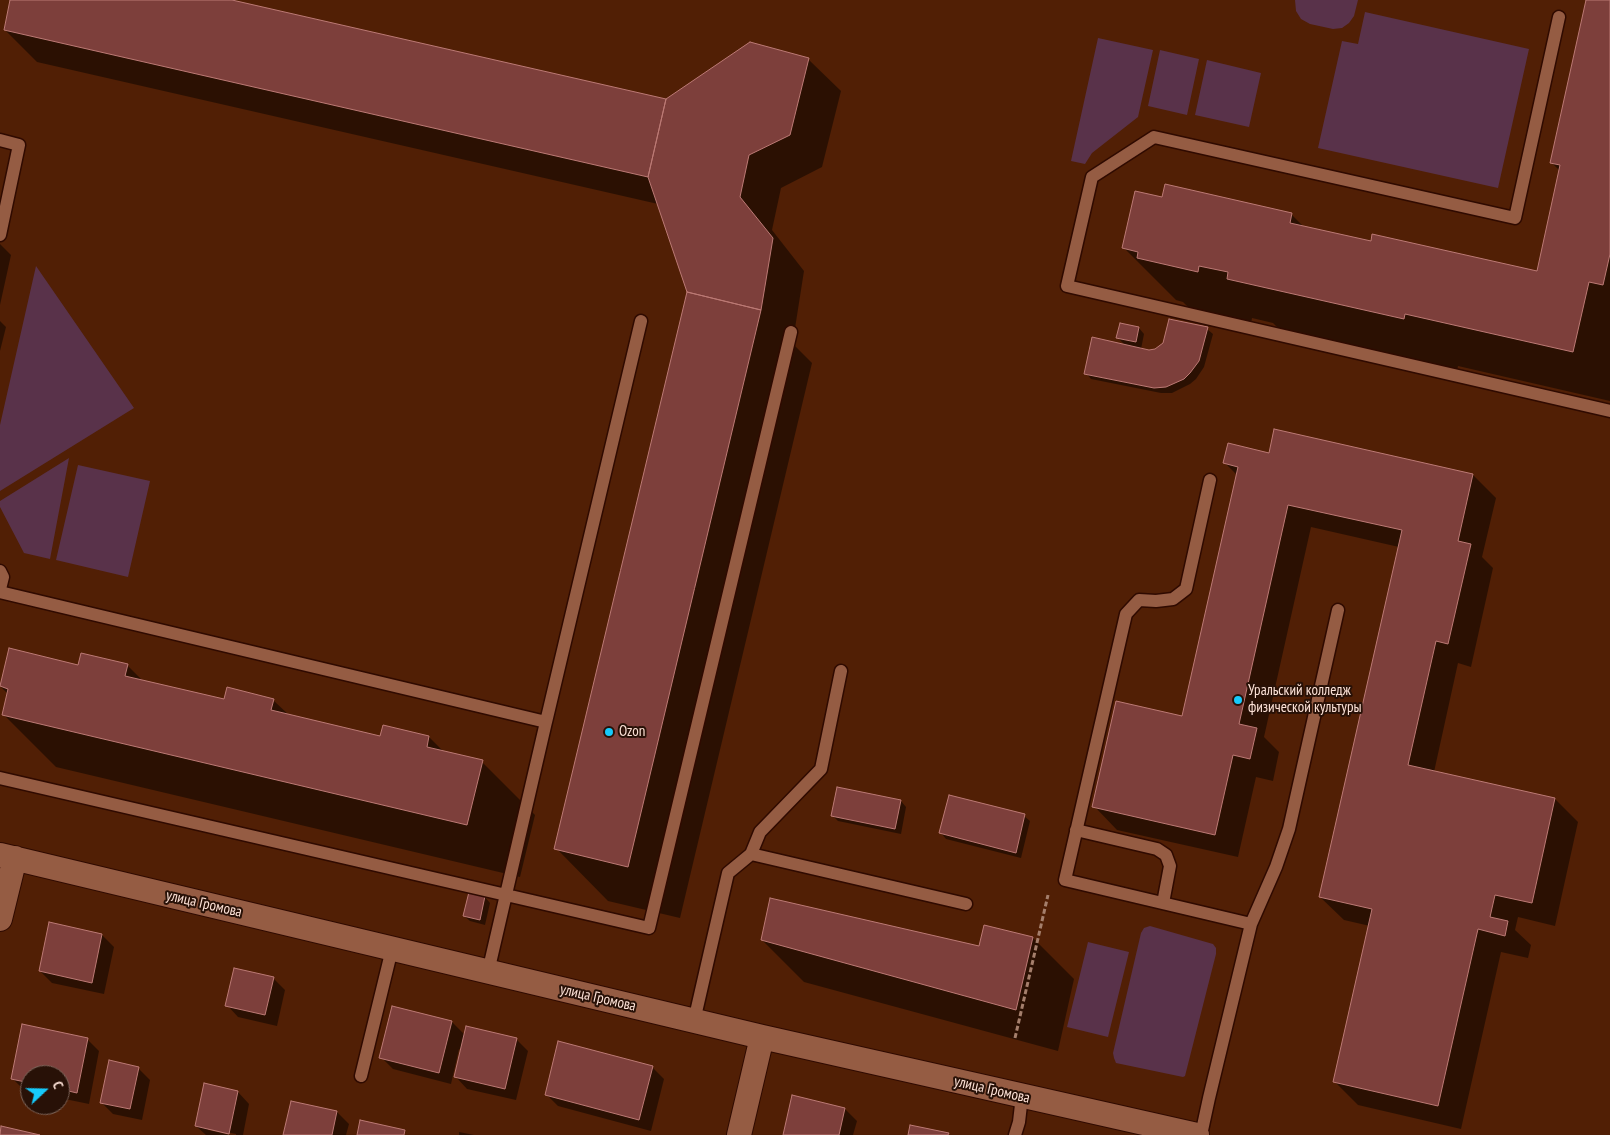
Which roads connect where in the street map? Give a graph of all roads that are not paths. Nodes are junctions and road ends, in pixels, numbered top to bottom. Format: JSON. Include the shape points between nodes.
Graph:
{"nodes":[{"id":1,"x":1559,"y":17,"type":"dead end"},
{"id":2,"x":0,"y":140,"type":"edge"},
{"id":3,"x":0,"y":234,"type":"edge"},
{"id":4,"x":642,"y":321,"type":"dead end"},
{"id":5,"x":790,"y":332,"type":"dead end"},
{"id":6,"x":1610,"y":411,"type":"edge"},
{"id":7,"x":1210,"y":480,"type":"dead end"},
{"id":8,"x":0,"y":571,"type":"edge"},
{"id":9,"x":0,"y":590,"type":"edge"},
{"id":10,"x":1338,"y":610,"type":"dead end"},
{"id":11,"x":841,"y":671,"type":"dead end"},
{"id":12,"x":546,"y":722,"type":"junction"},
{"id":13,"x":0,"y":778,"type":"edge"},
{"id":14,"x":1076,"y":830,"type":"junction"},
{"id":15,"x":750,"y":854,"type":"junction"},
{"id":16,"x":7,"y":856,"type":"edge"},
{"id":17,"x":506,"y":893,"type":"junction"},
{"id":18,"x":1163,"y":903,"type":"junction"},
{"id":19,"x":966,"y":904,"type":"dead end"},
{"id":20,"x":0,"y":918,"type":"edge"},
{"id":21,"x":1251,"y":924,"type":"junction"},
{"id":22,"x":392,"y":949,"type":"junction"},
{"id":23,"x":488,"y":972,"type":"junction"},
{"id":24,"x":694,"y":1021,"type":"junction"},
{"id":25,"x":762,"y":1037,"type":"junction"},
{"id":26,"x":361,"y":1076,"type":"dead end"},
{"id":27,"x":1022,"y":1096,"type":"junction"},
{"id":28,"x":1146,"y":1130,"type":"edge"},
{"id":29,"x":738,"y":1135,"type":"edge"},
{"id":30,"x":1015,"y":1135,"type":"edge"},
{"id":31,"x":1197,"y":1135,"type":"edge"},
{"id":32,"x":1202,"y":1135,"type":"edge"}],
"edges":[{"from":1,"to":6,"type":"lane","via":[[1515,218],[1154,137],[1092,177],[1067,286],[1189,319]]},
{"from":2,"to":3,"type":"lane","via":[[19,144]]},
{"from":4,"to":12,"type":"lane"},
{"from":5,"to":17,"type":"lane","via":[[649,928]]},
{"from":7,"to":14,"type":"lane","via":[[1186,589],[1174,599],[1139,600],[1126,614]]},
{"from":8,"to":9,"type":"lane","via":[[3,577]]},
{"from":9,"to":12,"type":"lane"},
{"from":10,"to":21,"type":"lane","via":[[1290,829]]},
{"from":11,"to":15,"type":"lane","via":[[821,769],[760,832]]},
{"from":12,"to":17,"type":"lane"},
{"from":13,"to":17,"type":"lane"},
{"from":14,"to":18,"type":"lane","via":[[1157,849],[1166,855],[1170,866]]},
{"from":14,"to":18,"type":"lane","via":[[1066,880]]},
{"from":15,"to":19,"type":"lane"},
{"from":15,"to":24,"type":"lane","via":[[728,873]]},
{"from":16,"to":20,"type":"street"},
{"from":16,"to":22,"type":"street","name":"улица Громова"},
{"from":17,"to":23,"type":"lane"},
{"from":18,"to":21,"type":"lane"},
{"from":21,"to":32,"type":"lane"},
{"from":22,"to":23,"type":"street","name":"улица Громова"},
{"from":22,"to":26,"type":"lane"},
{"from":23,"to":24,"type":"street","name":"улица Громова"},
{"from":24,"to":25,"type":"street","name":"улица Громова"},
{"from":25,"to":27,"type":"street","name":"улица Громова"},
{"from":25,"to":29,"type":"street"},
{"from":27,"to":28,"type":"street","name":"улица Громова"},
{"from":27,"to":30,"type":"lane"},
{"from":28,"to":31,"type":"street","name":"улица Громова"}]}
